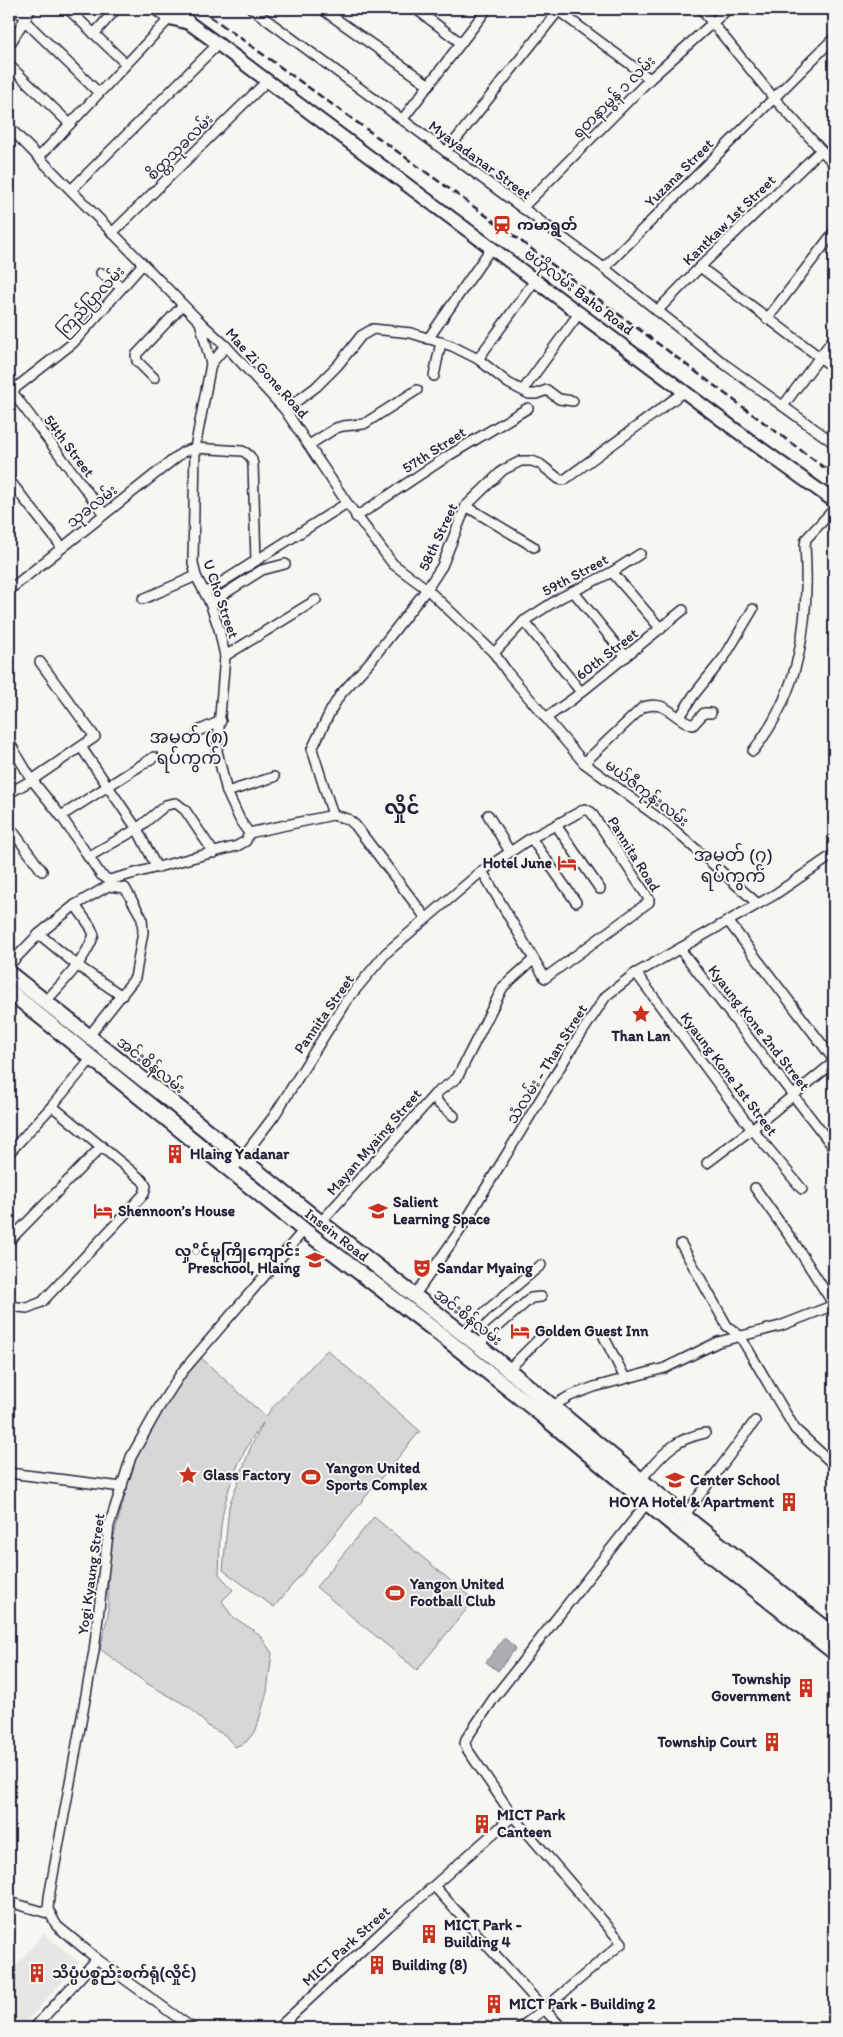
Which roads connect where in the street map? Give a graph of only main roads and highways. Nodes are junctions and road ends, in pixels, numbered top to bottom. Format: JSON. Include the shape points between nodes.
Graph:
{"nodes":[{"id":1,"x":157,"y":9,"type":"edge"},
{"id":2,"x":174,"y":13,"type":"edge"},
{"id":3,"x":834,"y":501,"type":"edge"},
{"id":4,"x":9,"y":973,"type":"edge"},
{"id":5,"x":9,"y":991,"type":"edge"},
{"id":6,"x":102,"y":1048,"type":"junction"},
{"id":7,"x":92,"y":1058,"type":"junction"},
{"id":8,"x":174,"y":1104,"type":"junction"},
{"id":9,"x":164,"y":1116,"type":"junction"},
{"id":10,"x":318,"y":1220,"type":"junction"},
{"id":11,"x":304,"y":1230,"type":"junction"},
{"id":12,"x":412,"y":1294,"type":"junction"},
{"id":13,"x":400,"y":1304,"type":"junction"},
{"id":14,"x":466,"y":1341,"type":"junction"},
{"id":15,"x":494,"y":1358,"type":"junction"},
{"id":16,"x":485,"y":1370,"type":"junction"},
{"id":17,"x":547,"y":1411,"type":"junction"},
{"id":18,"x":615,"y":1468,"type":"junction"},
{"id":19,"x":651,"y":1498,"type":"junction"},
{"id":20,"x":800,"y":1617,"type":"junction"},
{"id":21,"x":834,"y":1635,"type":"edge"},
{"id":22,"x":834,"y":1652,"type":"edge"}],
"edges":[{"from":1,"to":2,"type":"main road","name":"ဗဟိုလမ်း Baho Road"},
{"from":2,"to":3,"type":"main road","name":"ဗဟိုလမ်း Baho Road"},
{"from":4,"to":6,"type":"main road","name":"အင်းစိန်လမ်း"},
{"from":5,"to":7,"type":"main road","name":"Insein Road"},
{"from":6,"to":7,"type":"main road"},
{"from":6,"to":8,"type":"main road","name":"အင်းစိန်လမ်း"},
{"from":7,"to":9,"type":"main road","name":"Insein Road"},
{"from":8,"to":9,"type":"main road"},
{"from":8,"to":10,"type":"main road","name":"အင်းစိန်လမ်း"},
{"from":9,"to":11,"type":"main road","name":"Insein Road"},
{"from":10,"to":11,"type":"main road"},
{"from":10,"to":12,"type":"main road","name":"အင်းစိန်လမ်း"},
{"from":11,"to":13,"type":"main road","name":"Insein Road"},
{"from":12,"to":13,"type":"main road"},
{"from":12,"to":14,"type":"main road","name":"အင်းစိန်လမ်း"},
{"from":13,"to":14,"type":"main road","name":"Insein Road"},
{"from":14,"to":15,"type":"main road","name":"အင်းစိန်လမ်း"},
{"from":14,"to":16,"type":"main road","name":"Insein Road"},
{"from":15,"to":16,"type":"main road"},
{"from":15,"to":17,"type":"main road","name":"အင်းစိန်လမ်း"},
{"from":16,"to":17,"type":"main road","name":"Insein Road"},
{"from":17,"to":18,"type":"main road","name":"အင်းစိန်လမ်း"},
{"from":18,"to":19,"type":"main road"},
{"from":18,"to":19,"type":"main road","name":"အင်းစိန်လမ်း","via":[[640,1480]]},
{"from":19,"to":20,"type":"main road"},
{"from":19,"to":20,"type":"main road","name":"အင်းစိန်လမ်း","via":[[684,1516]]},
{"from":20,"to":21,"type":"main road","name":"အင်းစိန်လမ်း"},
{"from":20,"to":22,"type":"main road","name":"အင်းစိန်လမ်း"}]}
